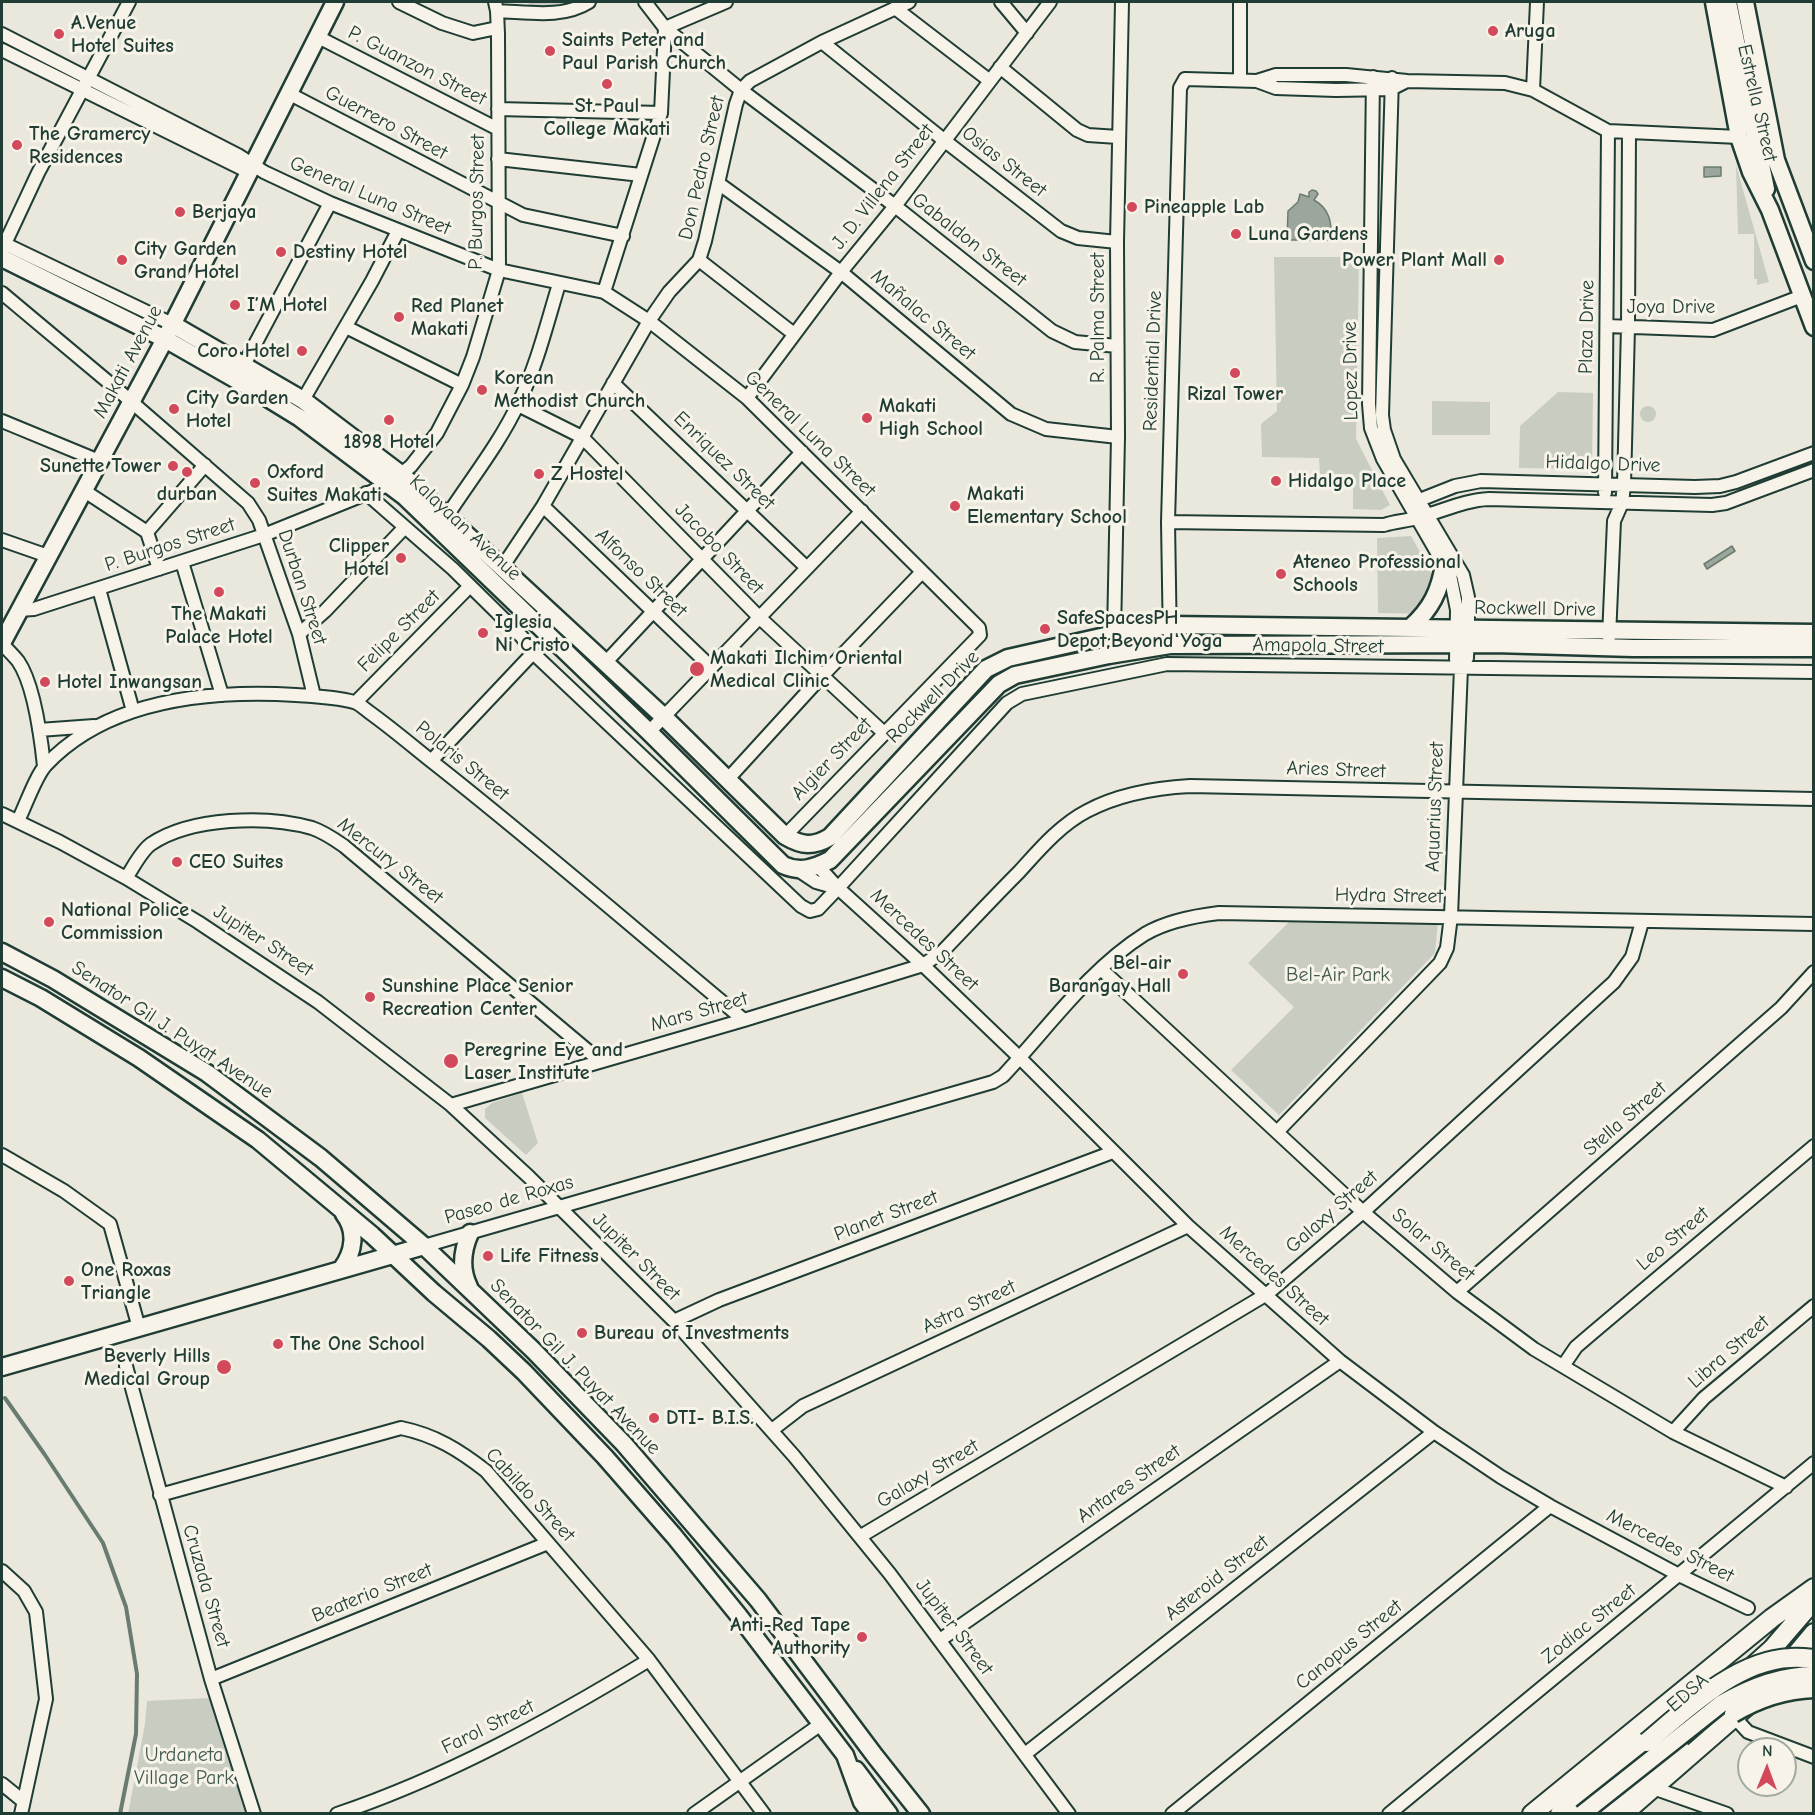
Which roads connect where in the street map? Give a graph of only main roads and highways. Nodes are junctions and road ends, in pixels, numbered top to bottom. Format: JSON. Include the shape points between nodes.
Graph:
{"nodes":[{"id":1,"x":335,"y":2,"type":"edge"},
{"id":2,"x":1714,"y":2,"type":"edge"},
{"id":3,"x":1728,"y":2,"type":"edge"},
{"id":4,"x":1744,"y":2,"type":"edge"},
{"id":5,"x":1754,"y":2,"type":"edge"},
{"id":6,"x":1770,"y":166,"type":"junction"},
{"id":7,"x":3,"y":251,"type":"edge"},
{"id":8,"x":1814,"y":261,"type":"edge"},
{"id":9,"x":1814,"y":327,"type":"edge"},
{"id":10,"x":169,"y":331,"type":"junction"},
{"id":11,"x":1444,"y":564,"type":"road end"},
{"id":12,"x":1411,"y":627,"type":"junction"},
{"id":13,"x":1814,"y":633,"type":"edge"},
{"id":14,"x":1462,"y":636,"type":"junction"},
{"id":15,"x":1610,"y":639,"type":"junction"},
{"id":16,"x":2,"y":643,"type":"edge"},
{"id":17,"x":1814,"y":648,"type":"edge"},
{"id":18,"x":791,"y":840,"type":"junction"},
{"id":19,"x":818,"y":866,"type":"junction"},
{"id":20,"x":2,"y":952,"type":"edge"},
{"id":21,"x":2,"y":978,"type":"edge"},
{"id":22,"x":339,"y":1208,"type":"junction"},
{"id":23,"x":470,"y":1233,"type":"road end"},
{"id":24,"x":424,"y":1246,"type":"junction"},
{"id":25,"x":394,"y":1255,"type":"junction"},
{"id":26,"x":342,"y":1268,"type":"junction"},
{"id":27,"x":470,"y":1290,"type":"junction"},
{"id":28,"x":2,"y":1367,"type":"edge"},
{"id":29,"x":1814,"y":1588,"type":"edge"},
{"id":30,"x":1814,"y":1600,"type":"edge"},
{"id":31,"x":1814,"y":1633,"type":"edge"},
{"id":32,"x":1814,"y":1656,"type":"edge"},
{"id":33,"x":1814,"y":1675,"type":"edge"},
{"id":34,"x":1810,"y":1685,"type":"edge"},
{"id":35,"x":1768,"y":1688,"type":"junction"},
{"id":36,"x":844,"y":1755,"type":"junction"},
{"id":37,"x":913,"y":1812,"type":"edge"},
{"id":38,"x":1573,"y":1812,"type":"edge"},
{"id":39,"x":871,"y":1814,"type":"edge"},
{"id":40,"x":889,"y":1814,"type":"edge"},
{"id":41,"x":1532,"y":1814,"type":"edge"},
{"id":42,"x":1607,"y":1814,"type":"edge"},
{"id":43,"x":1623,"y":1814,"type":"edge"}],
"edges":[{"from":1,"to":10,"type":"main road","name":"Makati Avenue"},
{"from":2,"to":6,"type":"main road","name":"Estrella Street","via":[[1739,137]]},
{"from":3,"to":6,"type":"main road","name":"Estrella Street"},
{"from":4,"to":6,"type":"main road","name":"Estrella Street"},
{"from":5,"to":6,"type":"main road","name":"Estrella Street"},
{"from":6,"to":8,"type":"main road","name":"Estrella Street","via":[[1792,203]]},
{"from":6,"to":9,"type":"main road","name":"Estrella Street","via":[[1770,210]]},
{"from":7,"to":10,"type":"main road","name":"Kalayaan Avenue"},
{"from":10,"to":16,"type":"main road","name":"Makati Avenue"},
{"from":10,"to":18,"type":"main road","name":"Kalayaan Avenue","via":[[244,365],[303,400],[402,475],[606,662]]},
{"from":10,"to":19,"type":"main road","name":"Kalayaan Avenue","via":[[300,418],[404,496],[783,865],[798,870]]},
{"from":11,"to":12,"type":"main road","via":[[1435,600]]},
{"from":12,"to":14,"type":"main road","name":"Rockwell Drive"},
{"from":12,"to":18,"type":"main road","name":"Rockwell Drive","via":[[1169,625],[1008,658],[986,669],[830,837],[810,845]]},
{"from":13,"to":15,"type":"main road","name":"Rockwell Drive"},
{"from":14,"to":15,"type":"main road","name":"Rockwell Drive"},
{"from":14,"to":19,"type":"main road","name":"Rockwell Drive","via":[[1170,645],[1015,675],[999,684],[830,860]]},
{"from":15,"to":17,"type":"main road","name":"Rockwell Drive"},
{"from":18,"to":19,"type":"main road","name":"Kalayaan Avenue"},
{"from":20,"to":24,"type":"main road","name":"Senator Gil J. Puyat Avenue","via":[[207,1073],[313,1152]]},
{"from":21,"to":22,"type":"main road","name":"Senator Gil J. Puyat Avenue","via":[[69,1015],[183,1088],[258,1140]]},
{"from":22,"to":25,"type":"main road","name":"Senator Gil J. Puyat Avenue"},
{"from":22,"to":26,"type":"main road","via":[[353,1240]]},
{"from":23,"to":27,"type":"main road","via":[[463,1264]]},
{"from":24,"to":25,"type":"main road","name":"Paseo de Roxas"},
{"from":24,"to":27,"type":"main road","name":"Senator Gil J. Puyat Avenue"},
{"from":25,"to":26,"type":"main road","name":"Paseo de Roxas"},
{"from":25,"to":36,"type":"main road","name":"Senator Gil J. Puyat Avenue","via":[[524,1372],[605,1457],[674,1536]]},
{"from":26,"to":28,"type":"main road","name":"Paseo de Roxas"},
{"from":27,"to":37,"type":"main road","name":"Senator Gil J. Puyat Avenue","via":[[624,1444],[758,1600],[875,1756],[887,1782]]},
{"from":29,"to":41,"type":"highway"},
{"from":30,"to":38,"type":"highway","name":"EDSA","via":[[1772,1649]]},
{"from":31,"to":35,"type":"highway"},
{"from":32,"to":35,"type":"highway"},
{"from":32,"to":38,"type":"highway","bridge":true,"via":[[1767,1662],[1726,1681],[1682,1712]]},
{"from":33,"to":38,"type":"main road","bridge":true,"via":[[1777,1679],[1736,1695]]},
{"from":34,"to":35,"type":"main road"},
{"from":34,"to":42,"type":"main road","bridge":true,"via":[[1766,1697],[1733,1714]]},
{"from":35,"to":43,"type":"highway"},
{"from":36,"to":39,"type":"main road","name":"Senator Gil J. Puyat Avenue","via":[[862,1802]]},
{"from":36,"to":40,"type":"main road"}]}
